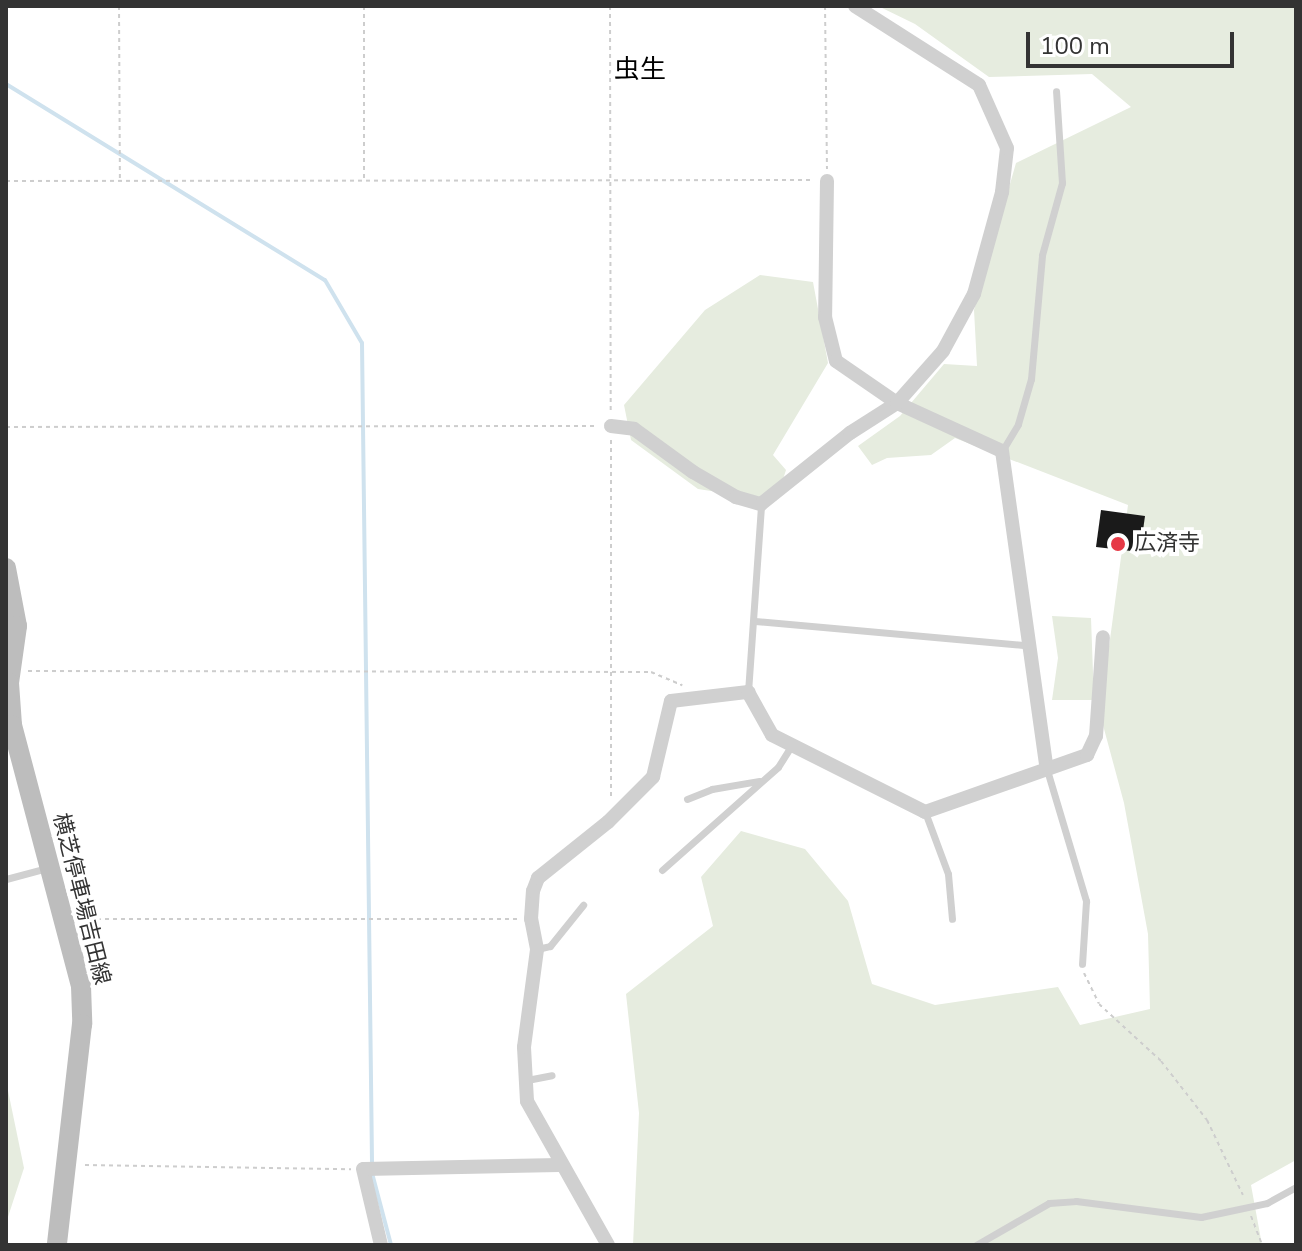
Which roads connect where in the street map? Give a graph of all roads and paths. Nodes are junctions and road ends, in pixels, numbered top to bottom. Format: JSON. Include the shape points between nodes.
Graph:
{"nodes":[{"id":1,"x":119,"y":6,"type":"edge"},
{"id":2,"x":364,"y":6,"type":"edge"},
{"id":3,"x":610,"y":6,"type":"edge"},
{"id":4,"x":825,"y":6,"type":"edge"},
{"id":5,"x":855,"y":6,"type":"edge"},
{"id":6,"x":1056,"y":91,"type":"dead end"},
{"id":7,"x":364,"y":180,"type":"junction"},
{"id":8,"x":612,"y":180,"type":"junction"},
{"id":9,"x":6,"y":181,"type":"edge"},
{"id":10,"x":120,"y":181,"type":"junction"},
{"id":11,"x":827,"y":181,"type":"junction"},
{"id":12,"x":897,"y":403,"type":"junction"},
{"id":13,"x":611,"y":426,"type":"junction"},
{"id":14,"x":6,"y":427,"type":"edge"},
{"id":15,"x":1002,"y":451,"type":"junction"},
{"id":16,"x":761,"y":504,"type":"junction"},
{"id":17,"x":6,"y":568,"type":"edge"},
{"id":18,"x":755,"y":621,"type":"junction"},
{"id":19,"x":1103,"y":637,"type":"dead end"},
{"id":20,"x":1026,"y":645,"type":"junction"},
{"id":21,"x":11,"y":670,"type":"junction"},
{"id":22,"x":611,"y":672,"type":"junction"},
{"id":23,"x":748,"y":692,"type":"junction"},
{"id":24,"x":697,"y":694,"type":"junction"},
{"id":25,"x":791,"y":746,"type":"junction"},
{"id":26,"x":1047,"y":770,"type":"junction"},
{"id":27,"x":761,"y":781,"type":"junction"},
{"id":28,"x":687,"y":799,"type":"dead end"},
{"id":29,"x":925,"y":812,"type":"junction"},
{"id":30,"x":611,"y":819,"type":"junction"},
{"id":31,"x":49,"y":867,"type":"junction"},
{"id":32,"x":662,"y":870,"type":"dead end"},
{"id":33,"x":6,"y":879,"type":"edge"},
{"id":34,"x":583,"y":905,"type":"dead end"},
{"id":35,"x":531,"y":919,"type":"junction"},
{"id":36,"x":952,"y":919,"type":"dead end"},
{"id":37,"x":64,"y":920,"type":"junction"},
{"id":38,"x":537,"y":949,"type":"junction"},
{"id":39,"x":1082,"y":964,"type":"joint"},
{"id":40,"x":552,"y":1075,"type":"dead end"},
{"id":41,"x":524,"y":1081,"type":"junction"},
{"id":42,"x":67,"y":1164,"type":"junction"},
{"id":43,"x":559,"y":1165,"type":"junction"},
{"id":44,"x":367,"y":1169,"type":"junction"},
{"id":45,"x":1296,"y":1187,"type":"edge"},
{"id":46,"x":1249,"y":1209,"type":"junction"},
{"id":47,"x":57,"y":1245,"type":"edge"},
{"id":48,"x":381,"y":1245,"type":"edge"},
{"id":49,"x":608,"y":1245,"type":"edge"},
{"id":50,"x":976,"y":1245,"type":"edge"},
{"id":51,"x":1262,"y":1245,"type":"edge"}],
"edges":[{"from":1,"to":10,"type":"path"},
{"from":2,"to":7,"type":"path"},
{"from":3,"to":8,"type":"path"},
{"from":4,"to":11,"type":"path"},
{"from":5,"to":12,"type":"street","via":[[979,85],[1007,148],[1002,192],[974,294],[943,351]]},
{"from":6,"to":15,"type":"lane","via":[[1062,183],[1042,255],[1031,379],[1018,424]]},
{"from":7,"to":8,"type":"path"},
{"from":7,"to":10,"type":"path"},
{"from":8,"to":11,"type":"path"},
{"from":8,"to":13,"type":"path"},
{"from":9,"to":10,"type":"path"},
{"from":11,"to":12,"type":"street","via":[[825,317],[836,361]]},
{"from":12,"to":15,"type":"street"},
{"from":12,"to":16,"type":"street"},
{"from":13,"to":14,"type":"path"},
{"from":13,"to":16,"type":"street","via":[[634,429],[736,497]]},
{"from":13,"to":22,"type":"path"},
{"from":15,"to":20,"type":"street"},
{"from":16,"to":18,"type":"lane"},
{"from":17,"to":21,"type":"main road","name":"横芝停車場吉田線","via":[[17,626]]},
{"from":18,"to":20,"type":"lane"},
{"from":18,"to":23,"type":"lane"},
{"from":19,"to":26,"type":"street","via":[[1096,736],[1087,755]]},
{"from":20,"to":26,"type":"street"},
{"from":21,"to":22,"type":"path"},
{"from":21,"to":31,"type":"main road","name":"横芝停車場吉田線","via":[[9,705],[16,746]]},
{"from":22,"to":24,"type":"path","via":[[651,672]]},
{"from":22,"to":30,"type":"path"},
{"from":23,"to":24,"type":"street"},
{"from":23,"to":25,"type":"street","via":[[772,735]]},
{"from":24,"to":30,"type":"street","via":[[671,701],[653,777]]},
{"from":25,"to":27,"type":"lane"},
{"from":25,"to":29,"type":"street"},
{"from":26,"to":29,"type":"street"},
{"from":26,"to":39,"type":"lane","via":[[1086,901]]},
{"from":27,"to":28,"type":"lane"},
{"from":27,"to":32,"type":"lane"},
{"from":29,"to":36,"type":"lane","via":[[948,874]]},
{"from":30,"to":35,"type":"street","via":[[538,878]]},
{"from":31,"to":33,"type":"lane"},
{"from":31,"to":37,"type":"main road","name":"横芝停車場吉田線"},
{"from":34,"to":38,"type":"lane","via":[[550,946]]},
{"from":35,"to":37,"type":"path"},
{"from":35,"to":38,"type":"street"},
{"from":37,"to":42,"type":"main road","name":"横芝停車場吉田線","via":[[82,1005]]},
{"from":38,"to":41,"type":"street"},
{"from":39,"to":46,"type":"path","via":[[1099,1004],[1161,1061],[1207,1120]]},
{"from":40,"to":41,"type":"lane"},
{"from":41,"to":43,"type":"street","via":[[534,1117]]},
{"from":42,"to":44,"type":"path"},
{"from":42,"to":47,"type":"main road","name":"横芝停車場吉田線"},
{"from":43,"to":44,"type":"street"},
{"from":43,"to":49,"type":"street","via":[[586,1200]]},
{"from":44,"to":48,"type":"street"},
{"from":45,"to":46,"type":"lane"},
{"from":46,"to":50,"type":"lane","via":[[1201,1217],[1076,1201],[1049,1203]]},
{"from":46,"to":51,"type":"path"}]}
